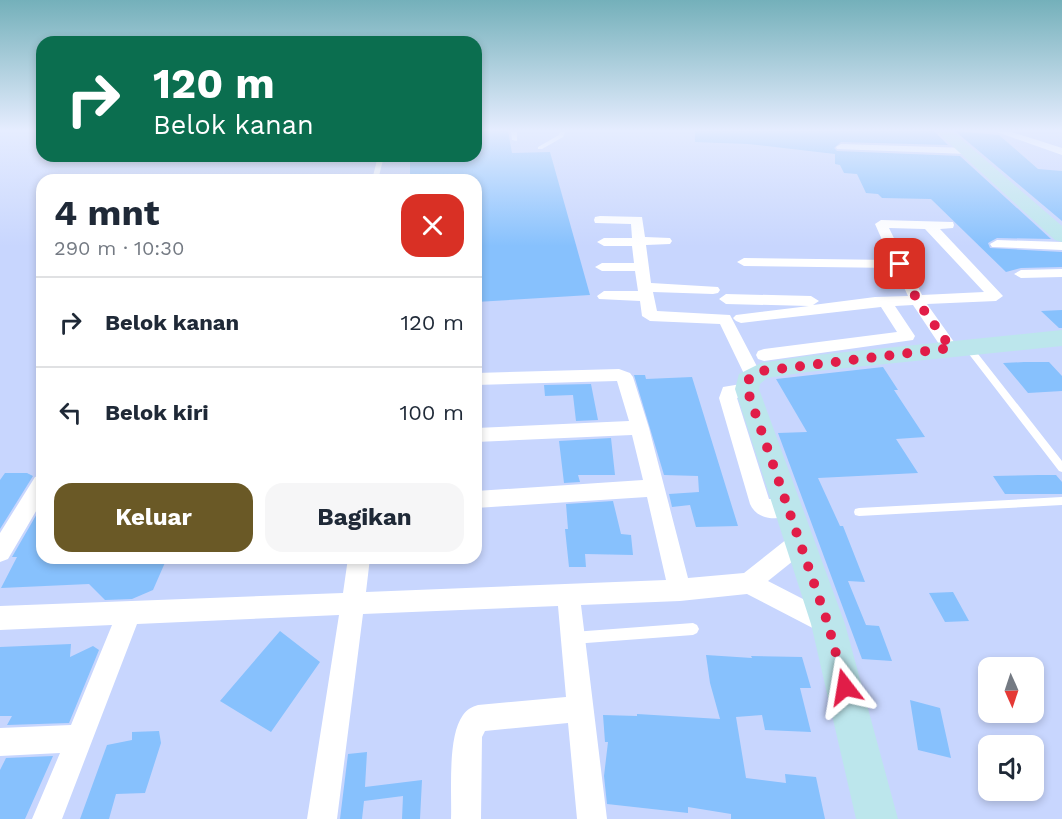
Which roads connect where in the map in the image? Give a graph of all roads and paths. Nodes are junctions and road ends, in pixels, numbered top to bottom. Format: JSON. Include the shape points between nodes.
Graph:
{"nodes":[{"id":1,"x":988,"y":169,"type":"edge"},
{"id":2,"x":600,"y":220,"type":"dead end"},
{"id":3,"x":928,"y":224,"type":"junction"},
{"id":4,"x":948,"y":225,"type":"dead end"},
{"id":5,"x":1061,"y":237,"type":"edge"},
{"id":6,"x":665,"y":241,"type":"dead end"},
{"id":7,"x":604,"y":242,"type":"dead end"},
{"id":8,"x":640,"y":242,"type":"junction"},
{"id":9,"x":997,"y":244,"type":"dead end"},
{"id":10,"x":744,"y":262,"type":"dead end"},
{"id":11,"x":900,"y":264,"type":"junction"},
{"id":12,"x":602,"y":267,"type":"dead end"},
{"id":13,"x":641,"y":267,"type":"junction"},
{"id":14,"x":1062,"y":273,"type":"edge"},
{"id":15,"x":1021,"y":274,"type":"dead end"},
{"id":16,"x":646,"y":292,"type":"junction"},
{"id":17,"x":604,"y":296,"type":"dead end"},
{"id":18,"x":885,"y":302,"type":"junction"},
{"id":19,"x":918,"y":302,"type":"junction"},
{"id":20,"x":741,"y":318,"type":"dead end"},
{"id":21,"x":1062,"y":338,"type":"edge"},
{"id":22,"x":959,"y":348,"type":"junction"},
{"id":23,"x":755,"y":373,"type":"junction"},
{"id":24,"x":482,"y":379,"type":"edge"},
{"id":25,"x":640,"y":428,"type":"junction"},
{"id":26,"x":482,"y":435,"type":"edge"},
{"id":27,"x":1062,"y":468,"type":"edge"},
{"id":28,"x":654,"y":488,"type":"junction"},
{"id":29,"x":482,"y":500,"type":"edge"},
{"id":30,"x":1062,"y":501,"type":"edge"},
{"id":31,"x":859,"y":512,"type":"dead end"},
{"id":32,"x":32,"y":516,"type":"edge"},
{"id":33,"x":800,"y":542,"type":"junction"},
{"id":34,"x":0,"y":552,"type":"edge"},
{"id":35,"x":358,"y":564,"type":"edge"},
{"id":36,"x":749,"y":583,"type":"junction"},
{"id":37,"x":680,"y":590,"type":"junction"},
{"id":38,"x":568,"y":594,"type":"junction"},
{"id":39,"x":352,"y":604,"type":"junction"},
{"id":40,"x":129,"y":613,"type":"junction"},
{"id":41,"x":0,"y":618,"type":"edge"},
{"id":42,"x":828,"y":624,"type":"junction"},
{"id":43,"x":693,"y":629,"type":"dead end"},
{"id":44,"x":573,"y":638,"type":"junction"},
{"id":45,"x":581,"y":710,"type":"junction"},
{"id":46,"x":79,"y":738,"type":"junction"},
{"id":47,"x":0,"y":742,"type":"edge"},
{"id":48,"x":882,"y":815,"type":"edge"},
{"id":49,"x":47,"y":819,"type":"edge"},
{"id":50,"x":322,"y":819,"type":"edge"},
{"id":51,"x":466,"y":819,"type":"edge"},
{"id":52,"x":592,"y":819,"type":"edge"}],
"edges":[{"from":1,"to":5,"type":"street"},
{"from":2,"to":8,"type":"street","via":[[637,220]]},
{"from":3,"to":4,"type":"street"},
{"from":3,"to":11,"type":"street","via":[[880,224]]},
{"from":3,"to":19,"type":"street","via":[[996,296]]},
{"from":5,"to":9,"type":"street"},
{"from":6,"to":8,"type":"street"},
{"from":7,"to":8,"type":"street"},
{"from":8,"to":13,"type":"street"},
{"from":10,"to":11,"type":"street"},
{"from":11,"to":19,"type":"street"},
{"from":12,"to":13,"type":"street"},
{"from":13,"to":16,"type":"street"},
{"from":14,"to":15,"type":"street"},
{"from":16,"to":17,"type":"street"},
{"from":16,"to":18,"type":"street"},
{"from":16,"to":23,"type":"street","via":[[650,316],[725,319]]},
{"from":18,"to":19,"type":"street"},
{"from":18,"to":20,"type":"street"},
{"from":18,"to":23,"type":"street","via":[[907,336]]},
{"from":19,"to":22,"type":"street"},
{"from":21,"to":22,"type":"street"},
{"from":22,"to":23,"type":"street"},
{"from":22,"to":27,"type":"lane"},
{"from":23,"to":33,"type":"street"},
{"from":24,"to":25,"type":"street","via":[[619,375],[626,381]]},
{"from":25,"to":26,"type":"street"},
{"from":25,"to":28,"type":"street"},
{"from":28,"to":29,"type":"street"},
{"from":28,"to":37,"type":"street"},
{"from":30,"to":31,"type":"lane"},
{"from":32,"to":34,"type":"street"},
{"from":33,"to":36,"type":"street"},
{"from":33,"to":42,"type":"street"},
{"from":35,"to":39,"type":"street"},
{"from":36,"to":37,"type":"street"},
{"from":36,"to":42,"type":"street"},
{"from":37,"to":38,"type":"street"},
{"from":38,"to":39,"type":"street"},
{"from":38,"to":44,"type":"street"},
{"from":39,"to":40,"type":"street"},
{"from":39,"to":50,"type":"street"},
{"from":40,"to":41,"type":"street"},
{"from":40,"to":46,"type":"street"},
{"from":42,"to":48,"type":"street"},
{"from":43,"to":44,"type":"lane"},
{"from":44,"to":45,"type":"street"},
{"from":45,"to":51,"type":"street","via":[[478,718],[468,737]]},
{"from":45,"to":52,"type":"street"},
{"from":46,"to":47,"type":"street"},
{"from":46,"to":49,"type":"street"}]}
